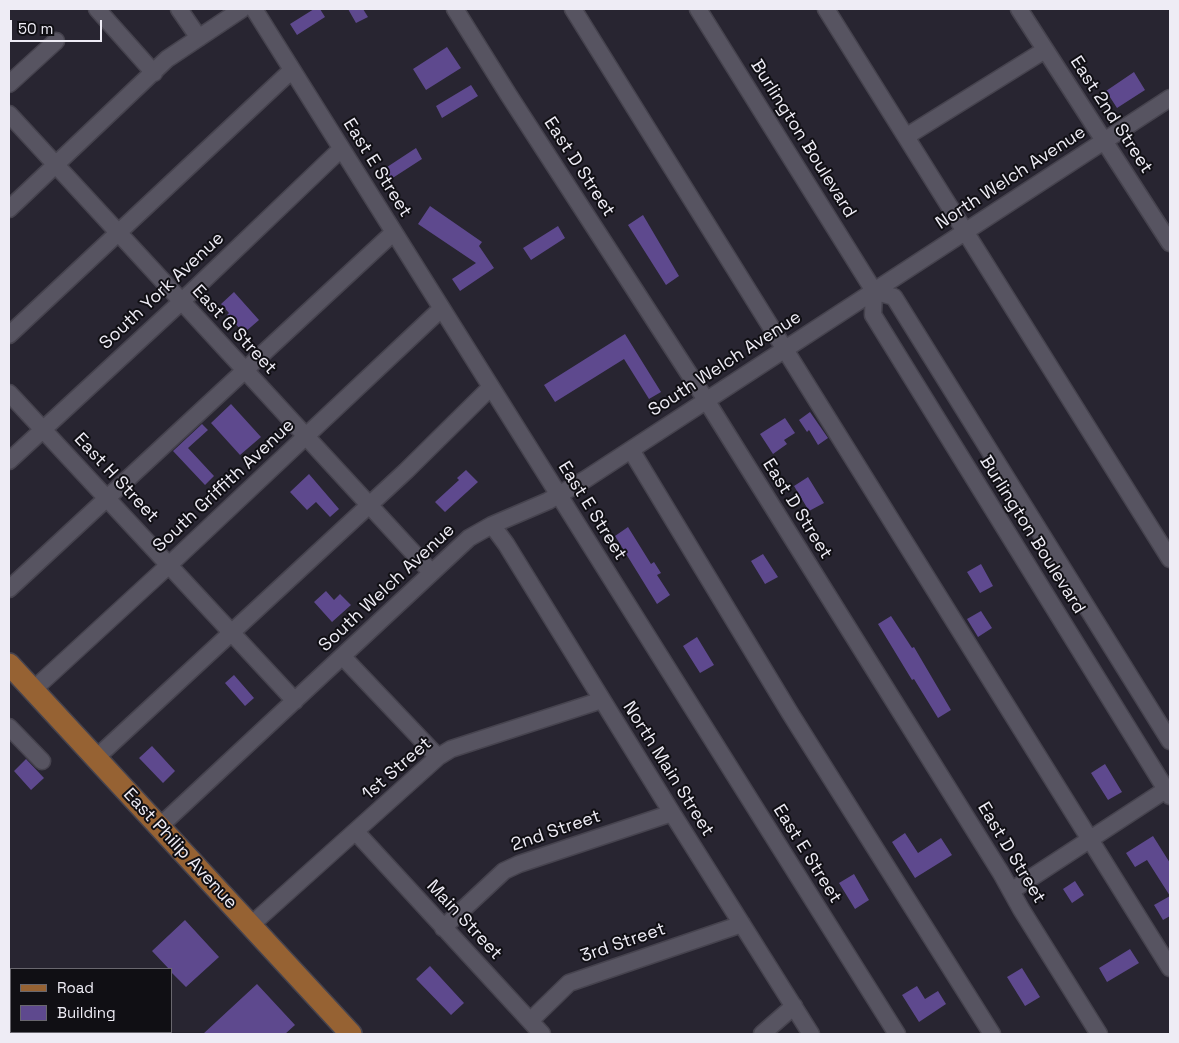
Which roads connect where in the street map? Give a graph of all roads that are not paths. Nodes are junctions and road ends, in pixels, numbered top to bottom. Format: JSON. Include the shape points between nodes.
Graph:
{"nodes":[{"id":1,"x":97,"y":9,"type":"edge"},
{"id":2,"x":179,"y":9,"type":"edge"},
{"id":3,"x":242,"y":9,"type":"edge"},
{"id":4,"x":254,"y":9,"type":"edge"},
{"id":5,"x":455,"y":9,"type":"edge"},
{"id":6,"x":573,"y":9,"type":"edge"},
{"id":7,"x":698,"y":9,"type":"edge"},
{"id":8,"x":826,"y":9,"type":"edge"},
{"id":9,"x":1018,"y":9,"type":"edge"},
{"id":10,"x":199,"y":38,"type":"junction"},
{"id":11,"x":56,"y":41,"type":"dead end"},
{"id":12,"x":1045,"y":50,"type":"junction"},
{"id":13,"x":292,"y":70,"type":"junction"},
{"id":14,"x":154,"y":72,"type":"junction"},
{"id":15,"x":9,"y":84,"type":"edge"},
{"id":16,"x":1170,"y":98,"type":"edge"},
{"id":17,"x":9,"y":114,"type":"edge"},
{"id":18,"x":907,"y":136,"type":"junction"},
{"id":19,"x":1104,"y":141,"type":"junction"},
{"id":20,"x":341,"y":149,"type":"junction"},
{"id":21,"x":56,"y":164,"type":"junction"},
{"id":22,"x":9,"y":209,"type":"edge"},
{"id":23,"x":394,"y":232,"type":"junction"},
{"id":24,"x":965,"y":232,"type":"junction"},
{"id":25,"x":119,"y":233,"type":"junction"},
{"id":26,"x":1170,"y":243,"type":"edge"},
{"id":27,"x":874,"y":291,"type":"junction"},
{"id":28,"x":181,"y":302,"type":"junction"},
{"id":29,"x":442,"y":309,"type":"junction"},
{"id":30,"x":9,"y":335,"type":"edge"},
{"id":31,"x":784,"y":348,"type":"junction"},
{"id":32,"x":244,"y":370,"type":"junction"},
{"id":33,"x":491,"y":387,"type":"junction"},
{"id":34,"x":9,"y":393,"type":"edge"},
{"id":35,"x":706,"y":400,"type":"junction"},
{"id":36,"x":43,"y":429,"type":"junction"},
{"id":37,"x":306,"y":436,"type":"junction"},
{"id":38,"x":631,"y":450,"type":"junction"},
{"id":39,"x":9,"y":461,"type":"edge"},
{"id":40,"x":559,"y":494,"type":"junction"},
{"id":41,"x":107,"y":498,"type":"junction"},
{"id":42,"x":368,"y":504,"type":"junction"},
{"id":43,"x":492,"y":525,"type":"junction"},
{"id":44,"x":1170,"y":559,"type":"edge"},
{"id":45,"x":169,"y":565,"type":"junction"},
{"id":46,"x":431,"y":572,"type":"junction"},
{"id":47,"x":9,"y":589,"type":"edge"},
{"id":48,"x":232,"y":632,"type":"junction"},
{"id":49,"x":343,"y":656,"type":"junction"},
{"id":50,"x":9,"y":664,"type":"edge"},
{"id":51,"x":33,"y":690,"type":"junction"},
{"id":52,"x":602,"y":700,"type":"junction"},
{"id":53,"x":295,"y":701,"type":"junction"},
{"id":54,"x":9,"y":727,"type":"edge"},
{"id":55,"x":1170,"y":742,"type":"edge"},
{"id":56,"x":438,"y":757,"type":"junction"},
{"id":57,"x":96,"y":758,"type":"junction"},
{"id":58,"x":42,"y":760,"type":"dead end"},
{"id":59,"x":1169,"y":791,"type":"edge"},
{"id":60,"x":672,"y":813,"type":"junction"},
{"id":61,"x":159,"y":827,"type":"junction"},
{"id":62,"x":356,"y":832,"type":"junction"},
{"id":63,"x":1090,"y":839,"type":"junction"},
{"id":64,"x":1011,"y":891,"type":"junction"},
{"id":65,"x":742,"y":924,"type":"junction"},
{"id":66,"x":251,"y":926,"type":"junction"},
{"id":67,"x":444,"y":928,"type":"junction"},
{"id":68,"x":1170,"y":968,"type":"edge"},
{"id":69,"x":794,"y":1006,"type":"junction"},
{"id":70,"x":530,"y":1021,"type":"junction"},
{"id":71,"x":351,"y":1034,"type":"edge"},
{"id":72,"x":542,"y":1034,"type":"edge"},
{"id":73,"x":762,"y":1034,"type":"edge"},
{"id":74,"x":811,"y":1034,"type":"edge"},
{"id":75,"x":896,"y":1034,"type":"edge"},
{"id":76,"x":992,"y":1034,"type":"edge"},
{"id":77,"x":1099,"y":1034,"type":"edge"}],
"edges":[{"from":1,"to":14,"type":"street"},
{"from":2,"to":10,"type":"street"},
{"from":3,"to":10,"type":"street"},
{"from":4,"to":13,"type":"street","name":"East E Street"},
{"from":5,"to":35,"type":"street","name":"East D Street"},
{"from":6,"to":31,"type":"street"},
{"from":7,"to":27,"type":"street","name":"Burlington Boulevard"},
{"from":8,"to":18,"type":"street"},
{"from":9,"to":12,"type":"street","name":"East 2nd Street"},
{"from":10,"to":14,"type":"street","via":[[167,59]]},
{"from":11,"to":15,"type":"street"},
{"from":12,"to":18,"type":"street"},
{"from":12,"to":19,"type":"street","name":"East 2nd Street"},
{"from":13,"to":20,"type":"street","name":"East E Street"},
{"from":13,"to":25,"type":"street"},
{"from":14,"to":21,"type":"street"},
{"from":16,"to":19,"type":"street","name":"North Welch Avenue"},
{"from":17,"to":21,"type":"street","name":"East G Street"},
{"from":18,"to":24,"type":"street"},
{"from":19,"to":24,"type":"street","name":"North Welch Avenue"},
{"from":19,"to":26,"type":"street","name":"East 2nd Street"},
{"from":20,"to":23,"type":"street","name":"East E Street"},
{"from":20,"to":28,"type":"street","name":"South York Avenue"},
{"from":21,"to":22,"type":"street"},
{"from":21,"to":25,"type":"street","name":"East G Street"},
{"from":23,"to":29,"type":"street","name":"East E Street"},
{"from":23,"to":32,"type":"street"},
{"from":24,"to":27,"type":"street","name":"North Welch Avenue"},
{"from":24,"to":44,"type":"street"},
{"from":25,"to":28,"type":"street","name":"East G Street"},
{"from":25,"to":30,"type":"street"},
{"from":27,"to":31,"type":"street","name":"South Welch Avenue"},
{"from":27,"to":55,"type":"street","name":"Burlington Boulevard","via":[[894,297]]},
{"from":27,"to":59,"type":"street","name":"Burlington Boulevard","via":[[873,315]]},
{"from":28,"to":32,"type":"street","name":"East G Street"},
{"from":28,"to":36,"type":"street","name":"South York Avenue"},
{"from":29,"to":33,"type":"street","name":"East E Street"},
{"from":29,"to":37,"type":"street","name":"South Griffith Avenue"},
{"from":31,"to":35,"type":"street","name":"South Welch Avenue"},
{"from":31,"to":63,"type":"street"},
{"from":32,"to":37,"type":"street","name":"East G Street"},
{"from":32,"to":41,"type":"street"},
{"from":33,"to":40,"type":"street","name":"East E Street"},
{"from":33,"to":42,"type":"street"},
{"from":34,"to":36,"type":"street","name":"East H Street"},
{"from":35,"to":38,"type":"street","name":"South Welch Avenue"},
{"from":35,"to":64,"type":"street","name":"East D Street"},
{"from":36,"to":39,"type":"street","name":"South York Avenue"},
{"from":36,"to":41,"type":"street","name":"East H Street"},
{"from":37,"to":42,"type":"street","name":"East G Street"},
{"from":37,"to":45,"type":"street","name":"South Griffith Avenue"},
{"from":38,"to":40,"type":"street","name":"South Welch Avenue"},
{"from":38,"to":76,"type":"street","via":[[790,713]]},
{"from":40,"to":43,"type":"street","name":"South Welch Avenue","via":[[548,502]]},
{"from":40,"to":75,"type":"street","name":"East E Street"},
{"from":41,"to":45,"type":"street","name":"East H Street"},
{"from":41,"to":47,"type":"street"},
{"from":42,"to":46,"type":"street","name":"East G Street"},
{"from":42,"to":48,"type":"street"},
{"from":43,"to":46,"type":"street","name":"South Welch Avenue","via":[[469,538]]},
{"from":43,"to":52,"type":"street","name":"North Main Street"},
{"from":45,"to":48,"type":"street","name":"East H Street"},
{"from":45,"to":51,"type":"street","name":"South Griffith Avenue"},
{"from":46,"to":49,"type":"street","name":"South Welch Avenue"},
{"from":48,"to":53,"type":"street","name":"East H Street"},
{"from":48,"to":57,"type":"street"},
{"from":49,"to":53,"type":"street","name":"South Welch Avenue"},
{"from":49,"to":56,"type":"street"},
{"from":50,"to":51,"type":"main road","name":"East Philip Avenue"},
{"from":51,"to":57,"type":"main road","name":"East Philip Avenue"},
{"from":52,"to":56,"type":"street","name":"1st Street"},
{"from":52,"to":60,"type":"street","name":"North Main Street"},
{"from":53,"to":61,"type":"street","name":"South Welch Avenue"},
{"from":54,"to":58,"type":"street"},
{"from":56,"to":62,"type":"street","name":"1st Street"},
{"from":57,"to":61,"type":"main road","name":"East Philip Avenue"},
{"from":59,"to":63,"type":"street"},
{"from":60,"to":65,"type":"street","name":"North Main Street"},
{"from":60,"to":67,"type":"street","name":"2nd Street","via":[[504,871]]},
{"from":61,"to":66,"type":"main road","name":"East Philip Avenue"},
{"from":62,"to":66,"type":"street","name":"1st Street"},
{"from":62,"to":67,"type":"street","name":"Main Street"},
{"from":63,"to":64,"type":"street"},
{"from":63,"to":68,"type":"street"},
{"from":64,"to":77,"type":"street","name":"East D Street"},
{"from":65,"to":69,"type":"street","name":"North Main Street"},
{"from":65,"to":70,"type":"street","name":"3rd Street","via":[[574,980]]},
{"from":66,"to":71,"type":"main road","name":"East Philip Avenue"},
{"from":67,"to":70,"type":"street","name":"Main Street"},
{"from":69,"to":73,"type":"street"},
{"from":69,"to":74,"type":"street","name":"North Main Street"},
{"from":70,"to":72,"type":"street","name":"Main Street"}]}
